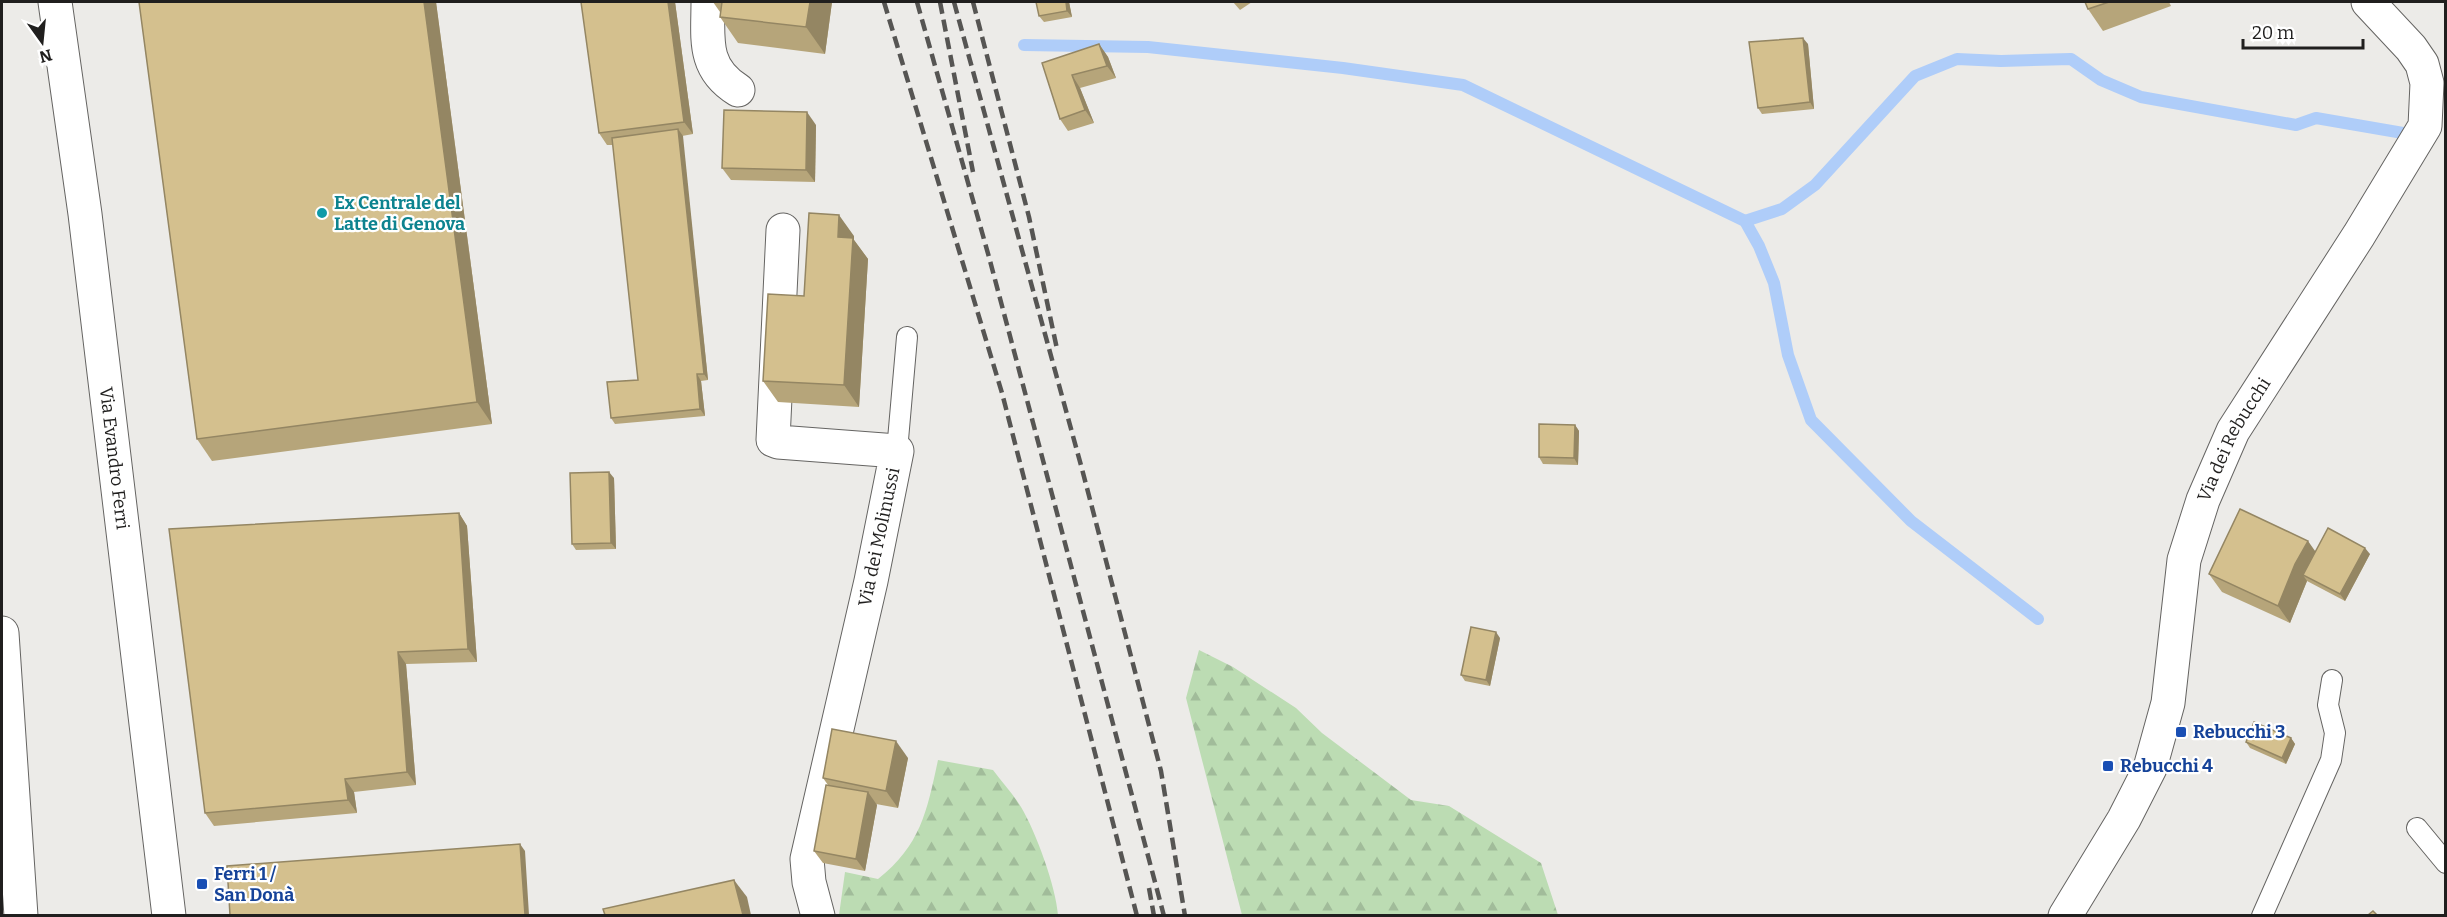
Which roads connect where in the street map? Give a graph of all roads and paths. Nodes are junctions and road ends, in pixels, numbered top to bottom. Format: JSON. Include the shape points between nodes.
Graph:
{"nodes":[{"id":1,"x":55,"y":2,"type":"edge"},
{"id":2,"x":708,"y":2,"type":"edge"},
{"id":3,"x":2368,"y":2,"type":"edge"},
{"id":4,"x":738,"y":90,"type":"dead end"},
{"id":5,"x":783,"y":230,"type":"dead end"},
{"id":6,"x":907,"y":337,"type":"dead end"},
{"id":7,"x":897,"y":450,"type":"junction"},
{"id":8,"x":2,"y":633,"type":"edge"},
{"id":9,"x":2332,"y":680,"type":"dead end"},
{"id":10,"x":2417,"y":828,"type":"dead end"},
{"id":11,"x":2445,"y":863,"type":"edge"},
{"id":12,"x":21,"y":915,"type":"edge"},
{"id":13,"x":169,"y":915,"type":"edge"},
{"id":14,"x":819,"y":915,"type":"edge"},
{"id":15,"x":2065,"y":915,"type":"edge"},
{"id":16,"x":2262,"y":915,"type":"edge"}],
"edges":[{"from":1,"to":13,"type":"street","name":"Via Evandro Ferri","via":[[86,225]]},
{"from":2,"to":4,"type":"street","via":[[710,58],[725,83]]},
{"from":3,"to":15,"type":"street","name":"Via dei Rebucchi","via":[[2422,64],[2428,92],[2425,126],[2233,431],[2203,500],[2184,560],[2168,704],[2150,768],[2124,819]]},
{"from":5,"to":7,"type":"street","name":"Via dei Molinussi","via":[[773,440]]},
{"from":6,"to":7,"type":"lane"},
{"from":7,"to":14,"type":"street","name":"Via dei Molinussi","via":[[807,859]]},
{"from":8,"to":12,"type":"street"},
{"from":9,"to":16,"type":"lane","via":[[2328,705],[2335,733],[2331,760]]},
{"from":10,"to":11,"type":"lane"}]}
